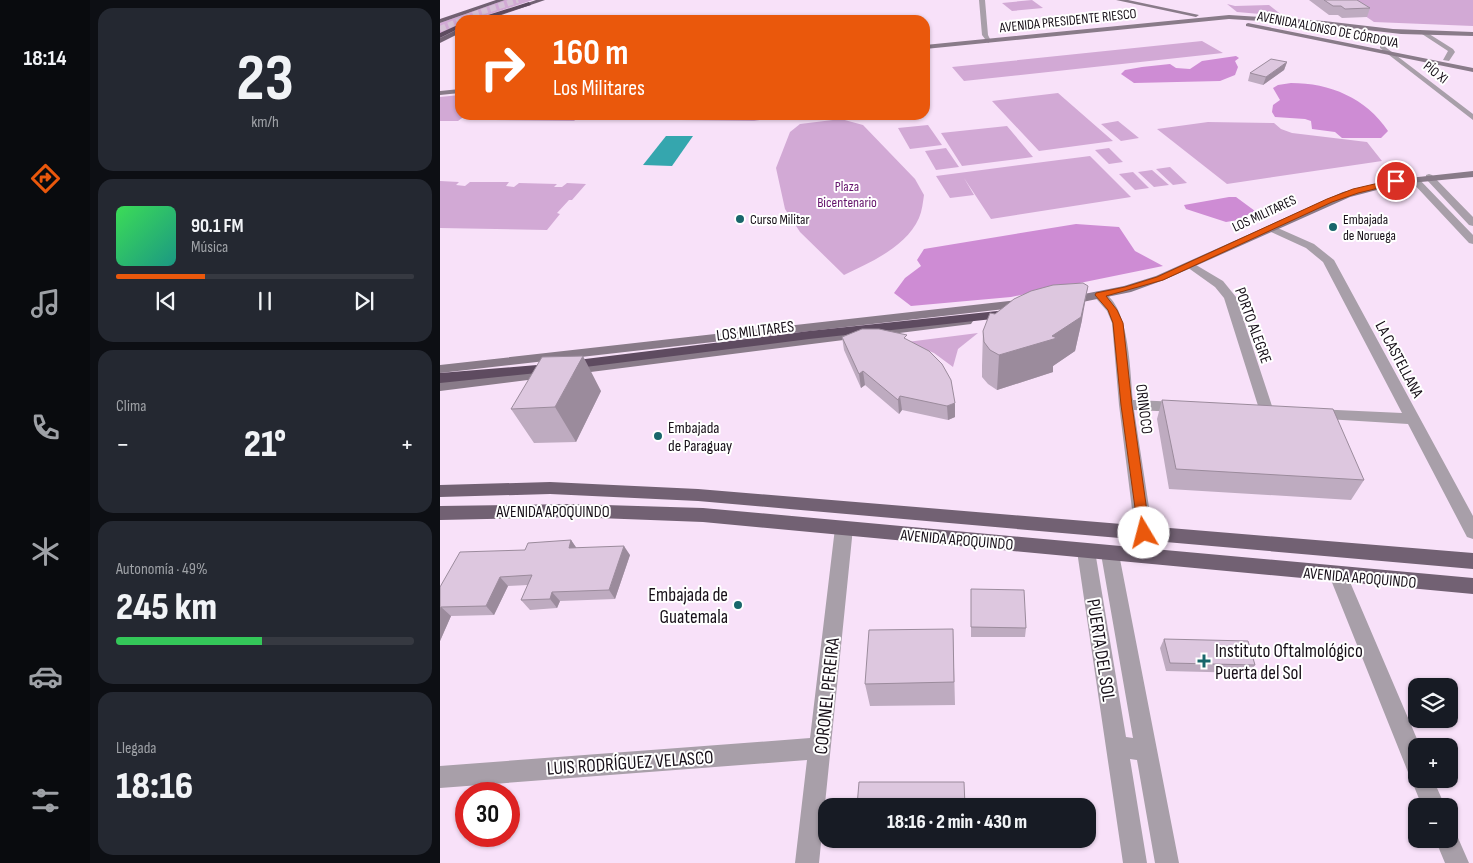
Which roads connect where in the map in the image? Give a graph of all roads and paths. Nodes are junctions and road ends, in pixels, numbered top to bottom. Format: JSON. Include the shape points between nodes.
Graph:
{"nodes":[{"id":1,"x":502,"y":0,"type":"edge"},
{"id":2,"x":542,"y":0,"type":"edge"},
{"id":3,"x":982,"y":0,"type":"edge"},
{"id":4,"x":1119,"y":0,"type":"edge"},
{"id":5,"x":1141,"y":0,"type":"edge"},
{"id":6,"x":529,"y":4,"type":"junction"},
{"id":7,"x":458,"y":15,"type":"edge"},
{"id":8,"x":492,"y":15,"type":"edge"},
{"id":9,"x":496,"y":15,"type":"edge"},
{"id":10,"x":455,"y":16,"type":"edge"},
{"id":11,"x":1229,"y":17,"type":"junction"},
{"id":12,"x":1213,"y":18,"type":"junction"},
{"id":13,"x":440,"y":21,"type":"edge"},
{"id":14,"x":1248,"y":21,"type":"junction"},
{"id":15,"x":1291,"y":27,"type":"junction"},
{"id":16,"x":455,"y":30,"type":"edge"},
{"id":17,"x":455,"y":31,"type":"edge"},
{"id":18,"x":1401,"y":32,"type":"junction"},
{"id":19,"x":1424,"y":33,"type":"junction"},
{"id":20,"x":1473,"y":34,"type":"edge"},
{"id":21,"x":440,"y":36,"type":"edge"},
{"id":22,"x":440,"y":41,"type":"edge"},
{"id":23,"x":988,"y":41,"type":"junction"},
{"id":24,"x":930,"y":47,"type":"edge"},
{"id":25,"x":1382,"y":47,"type":"junction"},
{"id":26,"x":1389,"y":54,"type":"junction"},
{"id":27,"x":1418,"y":60,"type":"junction"},
{"id":28,"x":1447,"y":60,"type":"junction"},
{"id":29,"x":1400,"y":62,"type":"junction"},
{"id":30,"x":1473,"y":65,"type":"edge"},
{"id":31,"x":1473,"y":70,"type":"edge"},
{"id":32,"x":455,"y":91,"type":"edge"},
{"id":33,"x":440,"y":92,"type":"edge"},
{"id":34,"x":1473,"y":118,"type":"edge"},
{"id":35,"x":1473,"y":174,"type":"edge"},
{"id":36,"x":1429,"y":177,"type":"junction"},
{"id":37,"x":1414,"y":179,"type":"junction"},
{"id":38,"x":1444,"y":210,"type":"junction"},
{"id":39,"x":1461,"y":211,"type":"junction"},
{"id":40,"x":1473,"y":223,"type":"edge"},
{"id":41,"x":1271,"y":228,"type":"junction"},
{"id":42,"x":1473,"y":241,"type":"edge"},
{"id":43,"x":1191,"y":265,"type":"junction"},
{"id":44,"x":1099,"y":295,"type":"junction"},
{"id":45,"x":1056,"y":303,"type":"edge"},
{"id":46,"x":1011,"y":314,"type":"junction"},
{"id":47,"x":440,"y":369,"type":"edge"},
{"id":48,"x":440,"y":378,"type":"edge"},
{"id":49,"x":440,"y":386,"type":"edge"},
{"id":50,"x":1126,"y":405,"type":"junction"},
{"id":51,"x":1192,"y":408,"type":"edge"},
{"id":52,"x":1248,"y":411,"type":"edge"},
{"id":53,"x":1267,"y":412,"type":"junction"},
{"id":54,"x":1286,"y":413,"type":"edge"},
{"id":55,"x":1305,"y":414,"type":"edge"},
{"id":56,"x":1413,"y":419,"type":"junction"},
{"id":57,"x":440,"y":491,"type":"edge"},
{"id":58,"x":440,"y":513,"type":"edge"},
{"id":59,"x":844,"y":528,"type":"junction"},
{"id":60,"x":1473,"y":532,"type":"edge"},
{"id":61,"x":1144,"y":533,"type":"junction"},
{"id":62,"x":1086,"y":551,"type":"junction"},
{"id":63,"x":1110,"y":554,"type":"junction"},
{"id":64,"x":1473,"y":562,"type":"edge"},
{"id":65,"x":1338,"y":575,"type":"junction"},
{"id":66,"x":1473,"y":586,"type":"edge"},
{"id":67,"x":1408,"y":745,"type":"edge"},
{"id":68,"x":820,"y":748,"type":"junction"},
{"id":69,"x":1117,"y":748,"type":"junction"},
{"id":70,"x":1146,"y":749,"type":"junction"},
{"id":71,"x":440,"y":777,"type":"edge"},
{"id":72,"x":1451,"y":848,"type":"edge"},
{"id":73,"x":807,"y":863,"type":"edge"},
{"id":74,"x":1135,"y":863,"type":"edge"},
{"id":75,"x":1167,"y":863,"type":"edge"},
{"id":76,"x":1457,"y":863,"type":"edge"}],
"edges":[{"from":1,"to":7,"type":"main road"},
{"from":2,"to":6,"type":"main road"},
{"from":3,"to":23,"type":"street"},
{"from":4,"to":12,"type":"main road","name":"AVENIDA ALONSO DE CÓRDOVA"},
{"from":5,"to":11,"type":"main road","name":"AVENIDA ALONSO DE CÓRDOVA"},
{"from":6,"to":8,"type":"highway"},
{"from":6,"to":9,"type":"main road"},
{"from":10,"to":13,"type":"main road"},
{"from":11,"to":12,"type":"main road","name":"AVENIDA PRESIDENTE RIESCO"},
{"from":11,"to":14,"type":"main road","name":"AVENIDA ALONSO DE CÓRDOVA"},
{"from":11,"to":18,"type":"main road","name":"AVENIDA PRESIDENTE RIESCO","via":[[1316,22]]},
{"from":12,"to":14,"type":"main road","name":"AVENIDA PRESIDENTE RIESCO"},
{"from":12,"to":23,"type":"main road","name":"AVENIDA PRESIDENTE RIESCO"},
{"from":12,"to":26,"type":"main road","name":"AVENIDA ALONSO DE CÓRDOVA"},
{"from":14,"to":15,"type":"main road","name":"AVENIDA ALONSO DE CÓRDOVA"},
{"from":15,"to":18,"type":"main road","name":"AVENIDA PRESIDENTE RIESCO"},
{"from":15,"to":25,"type":"main road","name":"AVENIDA ALONSO DE CÓRDOVA"},
{"from":16,"to":21,"type":"highway"},
{"from":17,"to":22,"type":"main road"},
{"from":18,"to":19,"type":"main road","name":"AVENIDA PRESIDENTE RIESCO"},
{"from":19,"to":20,"type":"main road","name":"AVENIDA PRESIDENTE RIESCO"},
{"from":19,"to":28,"type":"street","name":"PÍO XI","via":[[1451,50]]},
{"from":23,"to":24,"type":"main road","name":"AVENIDA PRESIDENTE RIESCO"},
{"from":25,"to":26,"type":"street","name":"PÍO XI"},
{"from":25,"to":28,"type":"main road","name":"AVENIDA ALONSO DE CÓRDOVA"},
{"from":26,"to":27,"type":"main road","name":"AVENIDA ALONSO DE CÓRDOVA"},
{"from":26,"to":29,"type":"street","name":"PÍO XI"},
{"from":27,"to":29,"type":"main road"},
{"from":27,"to":31,"type":"main road","name":"AVENIDA ALONSO DE CÓRDOVA"},
{"from":28,"to":30,"type":"main road","name":"AVENIDA ALONSO DE CÓRDOVA"},
{"from":29,"to":34,"type":"street","name":"PÍO XI"},
{"from":32,"to":33,"type":"main road"},
{"from":35,"to":36,"type":"main road","name":"LOS MILITARES"},
{"from":36,"to":37,"type":"main road","name":"LOS MILITARES"},
{"from":36,"to":39,"type":"street"},
{"from":37,"to":38,"type":"street"},
{"from":37,"to":41,"type":"main road","name":"LOS MILITARES","via":[[1380,184],[1347,194]]},
{"from":38,"to":39,"type":"street"},
{"from":38,"to":42,"type":"street"},
{"from":39,"to":40,"type":"street"},
{"from":41,"to":43,"type":"main road","name":"LOS MILITARES"},
{"from":41,"to":56,"type":"street","name":"LA CASTELLANA","via":[[1316,249],[1328,260]]},
{"from":43,"to":44,"type":"main road","name":"LOS MILITARES","via":[[1146,284]]},
{"from":43,"to":53,"type":"street","name":"PORTO ALEGRE","via":[[1219,284],[1230,297]]},
{"from":44,"to":45,"type":"main road","name":"LOS MILITARES"},
{"from":44,"to":50,"type":"street","name":"ORINOCO","via":[[1113,310],[1118,323]]},
{"from":46,"to":47,"type":"main road","name":"LOS MILITARES","via":[[1039,305],[939,312]]},
{"from":46,"to":48,"type":"highway"},
{"from":46,"to":49,"type":"main road","name":"LOS MILITARES"},
{"from":50,"to":51,"type":"street"},
{"from":50,"to":61,"type":"street","name":"ORINOCO"},
{"from":52,"to":53,"type":"street"},
{"from":53,"to":54,"type":"street"},
{"from":55,"to":56,"type":"street"},
{"from":56,"to":60,"type":"street","name":"LA CASTELLANA"},
{"from":57,"to":61,"type":"main road","name":"AVENIDA APOQUINDO","via":[[550,488],[698,494]]},
{"from":58,"to":59,"type":"main road","name":"AVENIDA APOQUINDO","via":[[649,511]]},
{"from":59,"to":62,"type":"main road","name":"AVENIDA APOQUINDO"},
{"from":59,"to":68,"type":"street","name":"CORONEL PEREIRA"},
{"from":61,"to":64,"type":"main road","name":"AVENIDA APOQUINDO"},
{"from":62,"to":63,"type":"main road","name":"AVENIDA APOQUINDO"},
{"from":62,"to":69,"type":"street","name":"PUERTA DEL SOL"},
{"from":63,"to":65,"type":"main road","name":"AVENIDA APOQUINDO"},
{"from":63,"to":70,"type":"street","name":"PUERTA DEL SOL"},
{"from":65,"to":66,"type":"main road","name":"AVENIDA APOQUINDO"},
{"from":65,"to":67,"type":"street"},
{"from":68,"to":71,"type":"street","name":"LUIS RODRÍGUEZ VELASCO"},
{"from":68,"to":73,"type":"street","name":"CORONEL PEREIRA"},
{"from":69,"to":70,"type":"street"},
{"from":69,"to":74,"type":"street","name":"PUERTA DEL SOL"},
{"from":70,"to":75,"type":"street","name":"PUERTA DEL SOL"},
{"from":72,"to":76,"type":"street"}]}
